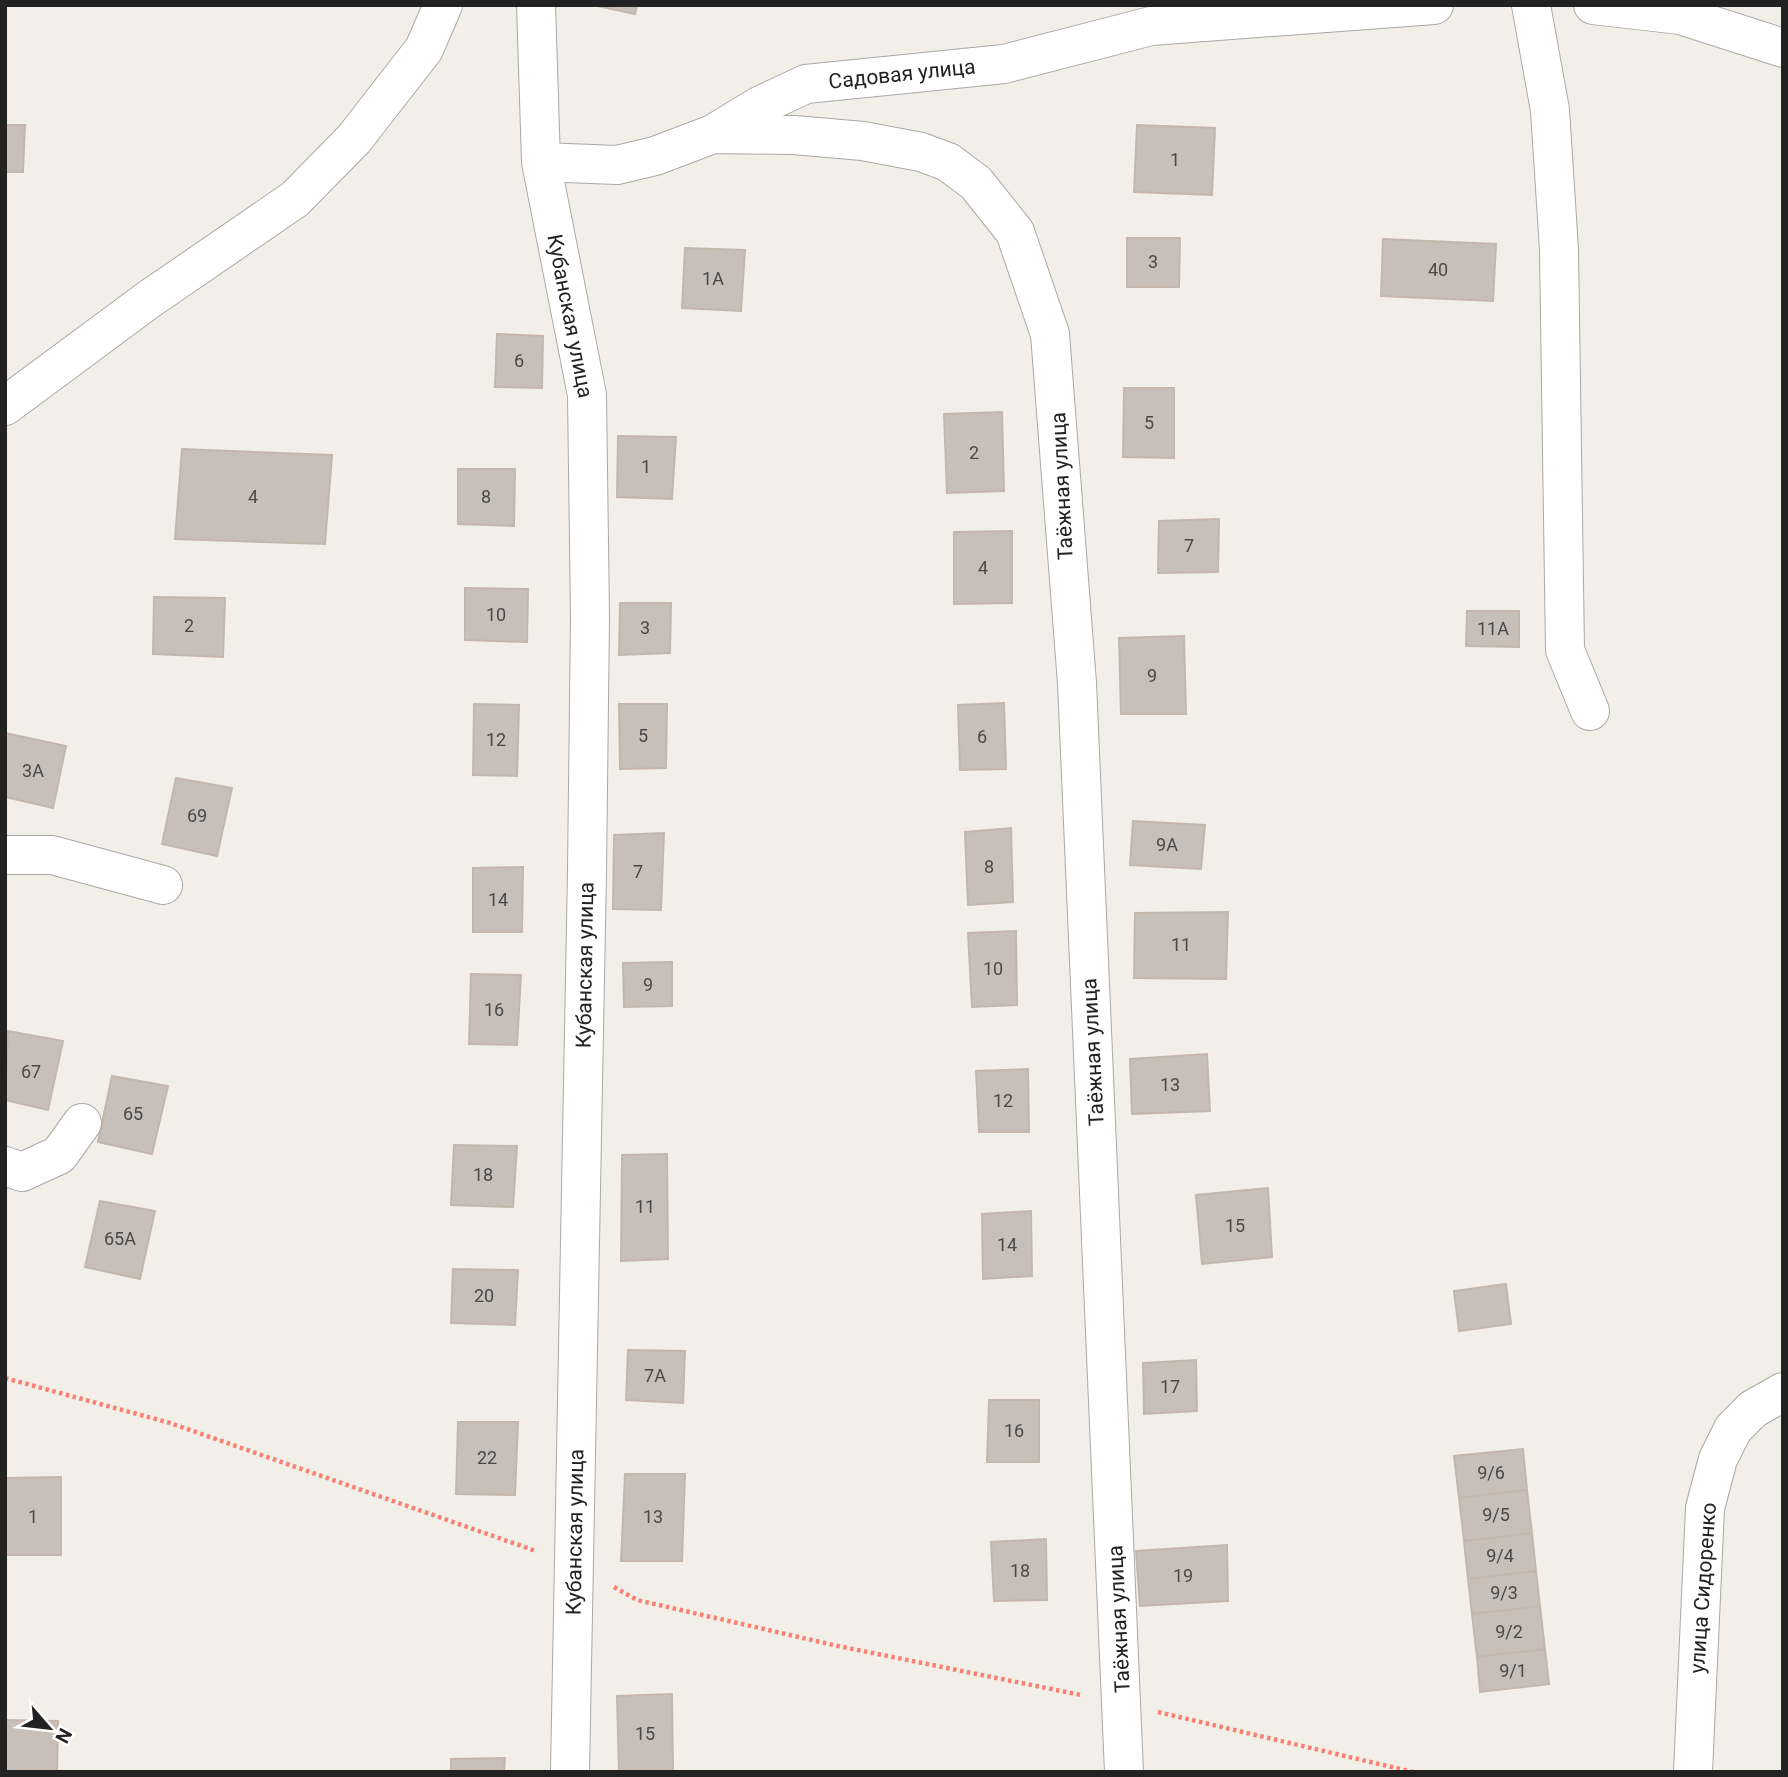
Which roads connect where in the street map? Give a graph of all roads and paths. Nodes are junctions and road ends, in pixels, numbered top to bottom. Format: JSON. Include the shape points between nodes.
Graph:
{"nodes":[{"id":1,"x":443,"y":5,"type":"edge"},
{"id":2,"x":536,"y":5,"type":"edge"},
{"id":3,"x":1434,"y":5,"type":"edge"},
{"id":4,"x":1531,"y":5,"type":"edge"},
{"id":5,"x":1593,"y":5,"type":"edge"},
{"id":6,"x":1783,"y":48,"type":"edge"},
{"id":7,"x":713,"y":134,"type":"junction"},
{"id":8,"x":541,"y":162,"type":"junction"},
{"id":9,"x":5,"y":406,"type":"edge"},
{"id":10,"x":1590,"y":711,"type":"dead end"},
{"id":11,"x":5,"y":855,"type":"edge"},
{"id":12,"x":163,"y":885,"type":"dead end"},
{"id":13,"x":82,"y":1122,"type":"dead end"},
{"id":14,"x":5,"y":1166,"type":"edge"},
{"id":15,"x":5,"y":1378,"type":"edge"},
{"id":16,"x":1783,"y":1392,"type":"edge"},
{"id":17,"x":575,"y":1565,"type":"junction"},
{"id":18,"x":1123,"y":1703,"type":"junction"},
{"id":19,"x":570,"y":1772,"type":"edge"},
{"id":20,"x":1124,"y":1772,"type":"edge"},
{"id":21,"x":1413,"y":1772,"type":"edge"},
{"id":22,"x":1693,"y":1772,"type":"edge"}],
"edges":[{"from":1,"to":9,"type":"street","via":[[424,49],[354,139],[295,199]]},
{"from":2,"to":8,"type":"street"},
{"from":3,"to":7,"type":"street","name":"Садовая улица","via":[[1151,26],[1004,64],[806,83]]},
{"from":4,"to":10,"type":"street","via":[[1550,110],[1559,250],[1565,650]]},
{"from":5,"to":6,"type":"street","via":[[1680,15]]},
{"from":7,"to":8,"type":"street","name":"Садовая улица","via":[[656,156],[617,164]]},
{"from":7,"to":18,"type":"street","name":"Таёжная улица","via":[[863,141],[948,162],[976,183],[1015,232],[1050,334],[1077,683]]},
{"from":8,"to":17,"type":"street","name":"Кубанская улица","via":[[587,395],[590,631]]},
{"from":11,"to":12,"type":"street","via":[[52,855]]},
{"from":13,"to":14,"type":"street","via":[[59,1155],[22,1172]]},
{"from":15,"to":17,"type":"path","via":[[170,1423]]},
{"from":16,"to":22,"type":"street","name":"улица Сидоренко","via":[[1753,1409],[1733,1429],[1718,1459],[1704,1508]]},
{"from":17,"to":18,"type":"path","via":[[637,1600]]},
{"from":17,"to":19,"type":"street","name":"Кубанская улица"},
{"from":18,"to":20,"type":"street","name":"Таёжная улица"},
{"from":18,"to":21,"type":"path"}]}
